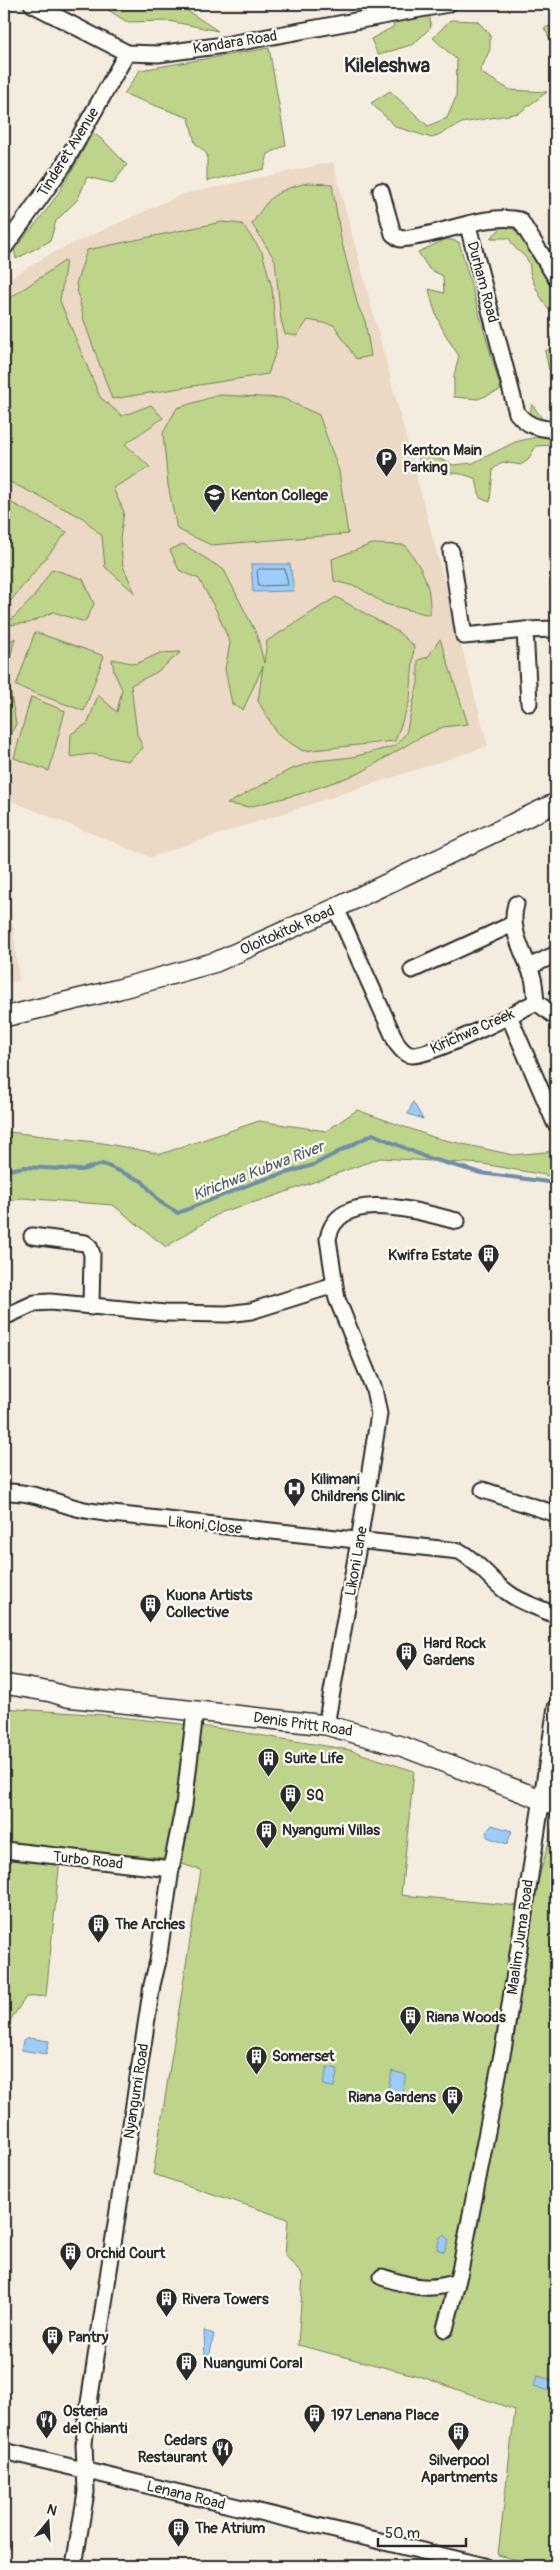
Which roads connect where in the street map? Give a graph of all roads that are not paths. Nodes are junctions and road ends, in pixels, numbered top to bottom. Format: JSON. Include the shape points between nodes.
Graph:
{"nodes":[{"id":1,"x":32,"y":4,"type":"edge"},
{"id":2,"x":448,"y":4,"type":"edge"},
{"id":3,"x":127,"y":53,"type":"junction"},
{"id":4,"x":381,"y":191,"type":"dead end"},
{"id":5,"x":468,"y":226,"type":"junction"},
{"id":6,"x":4,"y":248,"type":"edge"},
{"id":7,"x":556,"y":278,"type":"edge"},
{"id":8,"x":556,"y":430,"type":"edge"},
{"id":9,"x":450,"y":551,"type":"dead end"},
{"id":10,"x":556,"y":628,"type":"edge"},
{"id":11,"x":525,"y":630,"type":"junction"},
{"id":12,"x":529,"y":703,"type":"dead end"},
{"id":13,"x":556,"y":804,"type":"edge"},
{"id":14,"x":516,"y":904,"type":"dead end"},
{"id":15,"x":336,"y":908,"type":"junction"},
{"id":16,"x":513,"y":924,"type":"junction"},
{"id":17,"x":556,"y":954,"type":"edge"},
{"id":18,"x":529,"y":967,"type":"junction"},
{"id":19,"x":412,"y":970,"type":"dead end"},
{"id":20,"x":536,"y":1002,"type":"junction"},
{"id":21,"x":509,"y":1016,"type":"junction"},
{"id":22,"x":4,"y":1017,"type":"edge"},
{"id":23,"x":556,"y":1017,"type":"edge"},
{"id":24,"x":555,"y":1123,"type":"edge"},
{"id":25,"x":457,"y":1221,"type":"dead end"},
{"id":26,"x":32,"y":1236,"type":"dead end"},
{"id":27,"x":334,"y":1285,"type":"junction"},
{"id":28,"x":91,"y":1307,"type":"junction"},
{"id":29,"x":4,"y":1317,"type":"edge"},
{"id":30,"x":483,"y":1490,"type":"dead end"},
{"id":31,"x":4,"y":1492,"type":"edge"},
{"id":32,"x":556,"y":1514,"type":"edge"},
{"id":33,"x":359,"y":1541,"type":"junction"},
{"id":34,"x":556,"y":1616,"type":"edge"},
{"id":35,"x":4,"y":1684,"type":"edge"},
{"id":36,"x":4,"y":1694,"type":"edge"},
{"id":37,"x":67,"y":1697,"type":"junction"},
{"id":38,"x":556,"y":1707,"type":"edge"},
{"id":39,"x":195,"y":1712,"type":"junction"},
{"id":40,"x":326,"y":1725,"type":"junction"},
{"id":41,"x":548,"y":1802,"type":"edge"},
{"id":42,"x":4,"y":1850,"type":"edge"},
{"id":43,"x":171,"y":1869,"type":"junction"},
{"id":44,"x":382,"y":2277,"type":"dead end"},
{"id":45,"x":457,"y":2282,"type":"junction"},
{"id":46,"x":445,"y":2329,"type":"dead end"},
{"id":47,"x":4,"y":2451,"type":"edge"},
{"id":48,"x":86,"y":2471,"type":"junction"},
{"id":49,"x":454,"y":2563,"type":"edge"},
{"id":50,"x":74,"y":2566,"type":"edge"},
{"id":51,"x":485,"y":2566,"type":"edge"}],
"edges":[{"from":1,"to":3,"type":"street","name":"Kandara Road"},
{"from":2,"to":3,"type":"street","name":"Kandara Road","via":[[224,46],[158,54]]},
{"from":3,"to":6,"type":"street","name":"Tinderet Avenue","via":[[63,166]]},
{"from":4,"to":5,"type":"street","via":[[393,234],[400,239]]},
{"from":5,"to":7,"type":"street","name":"Durham Road","via":[[494,218],[520,220]]},
{"from":5,"to":8,"type":"street","name":"Durham Road","via":[[517,413],[526,424]]},
{"from":9,"to":11,"type":"street","via":[[464,636]]},
{"from":10,"to":11,"type":"street"},
{"from":11,"to":12,"type":"street"},
{"from":13,"to":15,"type":"main road","name":"Oloitokitok Road"},
{"from":14,"to":16,"type":"street"},
{"from":15,"to":21,"type":"street","name":"Kirichwa Creek","via":[[397,1044],[407,1054],[432,1050]]},
{"from":15,"to":22,"type":"main road","name":"Oloitokitok Road","via":[[216,962],[119,990]]},
{"from":16,"to":18,"type":"street"},
{"from":16,"to":19,"type":"street"},
{"from":17,"to":18,"type":"street"},
{"from":18,"to":20,"type":"street"},
{"from":20,"to":21,"type":"street","name":"Kirichwa Creek"},
{"from":20,"to":23,"type":"street"},
{"from":21,"to":24,"type":"street"},
{"from":25,"to":27,"type":"street","name":"Likoni Lane","via":[[404,1208],[376,1206],[340,1216],[332,1223],[328,1239]]},
{"from":26,"to":28,"type":"street","via":[[89,1246],[92,1254]]},
{"from":27,"to":28,"type":"street","via":[[251,1311],[228,1314]]},
{"from":27,"to":33,"type":"street","name":"Likoni Lane","via":[[374,1389],[379,1414]]},
{"from":28,"to":29,"type":"street","via":[[50,1302],[35,1304]]},
{"from":30,"to":32,"type":"street"},
{"from":31,"to":33,"type":"street","name":"Likoni Close","via":[[16,1491],[84,1510],[112,1514]]},
{"from":33,"to":34,"type":"street","name":"Likoni Close","via":[[459,1551],[474,1559],[512,1596]]},
{"from":33,"to":40,"type":"street","name":"Likoni Lane"},
{"from":35,"to":37,"type":"main road","name":"Denis Pritt Road"},
{"from":36,"to":37,"type":"main road","name":"Denis Pritt Road","via":[[51,1700]]},
{"from":37,"to":39,"type":"main road","name":"Denis Pritt Road"},
{"from":38,"to":41,"type":"street","name":"Maalim Juma Road"},
{"from":39,"to":40,"type":"main road","name":"Denis Pritt Road"},
{"from":39,"to":43,"type":"street","name":"Nyangumi Road","via":[[184,1805]]},
{"from":40,"to":41,"type":"main road","name":"Denis Pritt Road","via":[[404,1747]]},
{"from":41,"to":45,"type":"street","name":"Maalim Juma Road","via":[[482,2164]]},
{"from":42,"to":43,"type":"street","name":"Turbo Road"},
{"from":43,"to":48,"type":"street","name":"Nyangumi Road","via":[[86,2423]]},
{"from":44,"to":45,"type":"street","via":[[425,2289]]},
{"from":45,"to":46,"type":"street","name":"Maalim Juma Road"},
{"from":47,"to":48,"type":"street","name":"Lenana Road"},
{"from":48,"to":49,"type":"street","name":"Lenana Road"},
{"from":48,"to":50,"type":"street","name":"Nyangumi Road","via":[[86,2492]]},
{"from":49,"to":51,"type":"street","name":"Lenana Road"}]}
